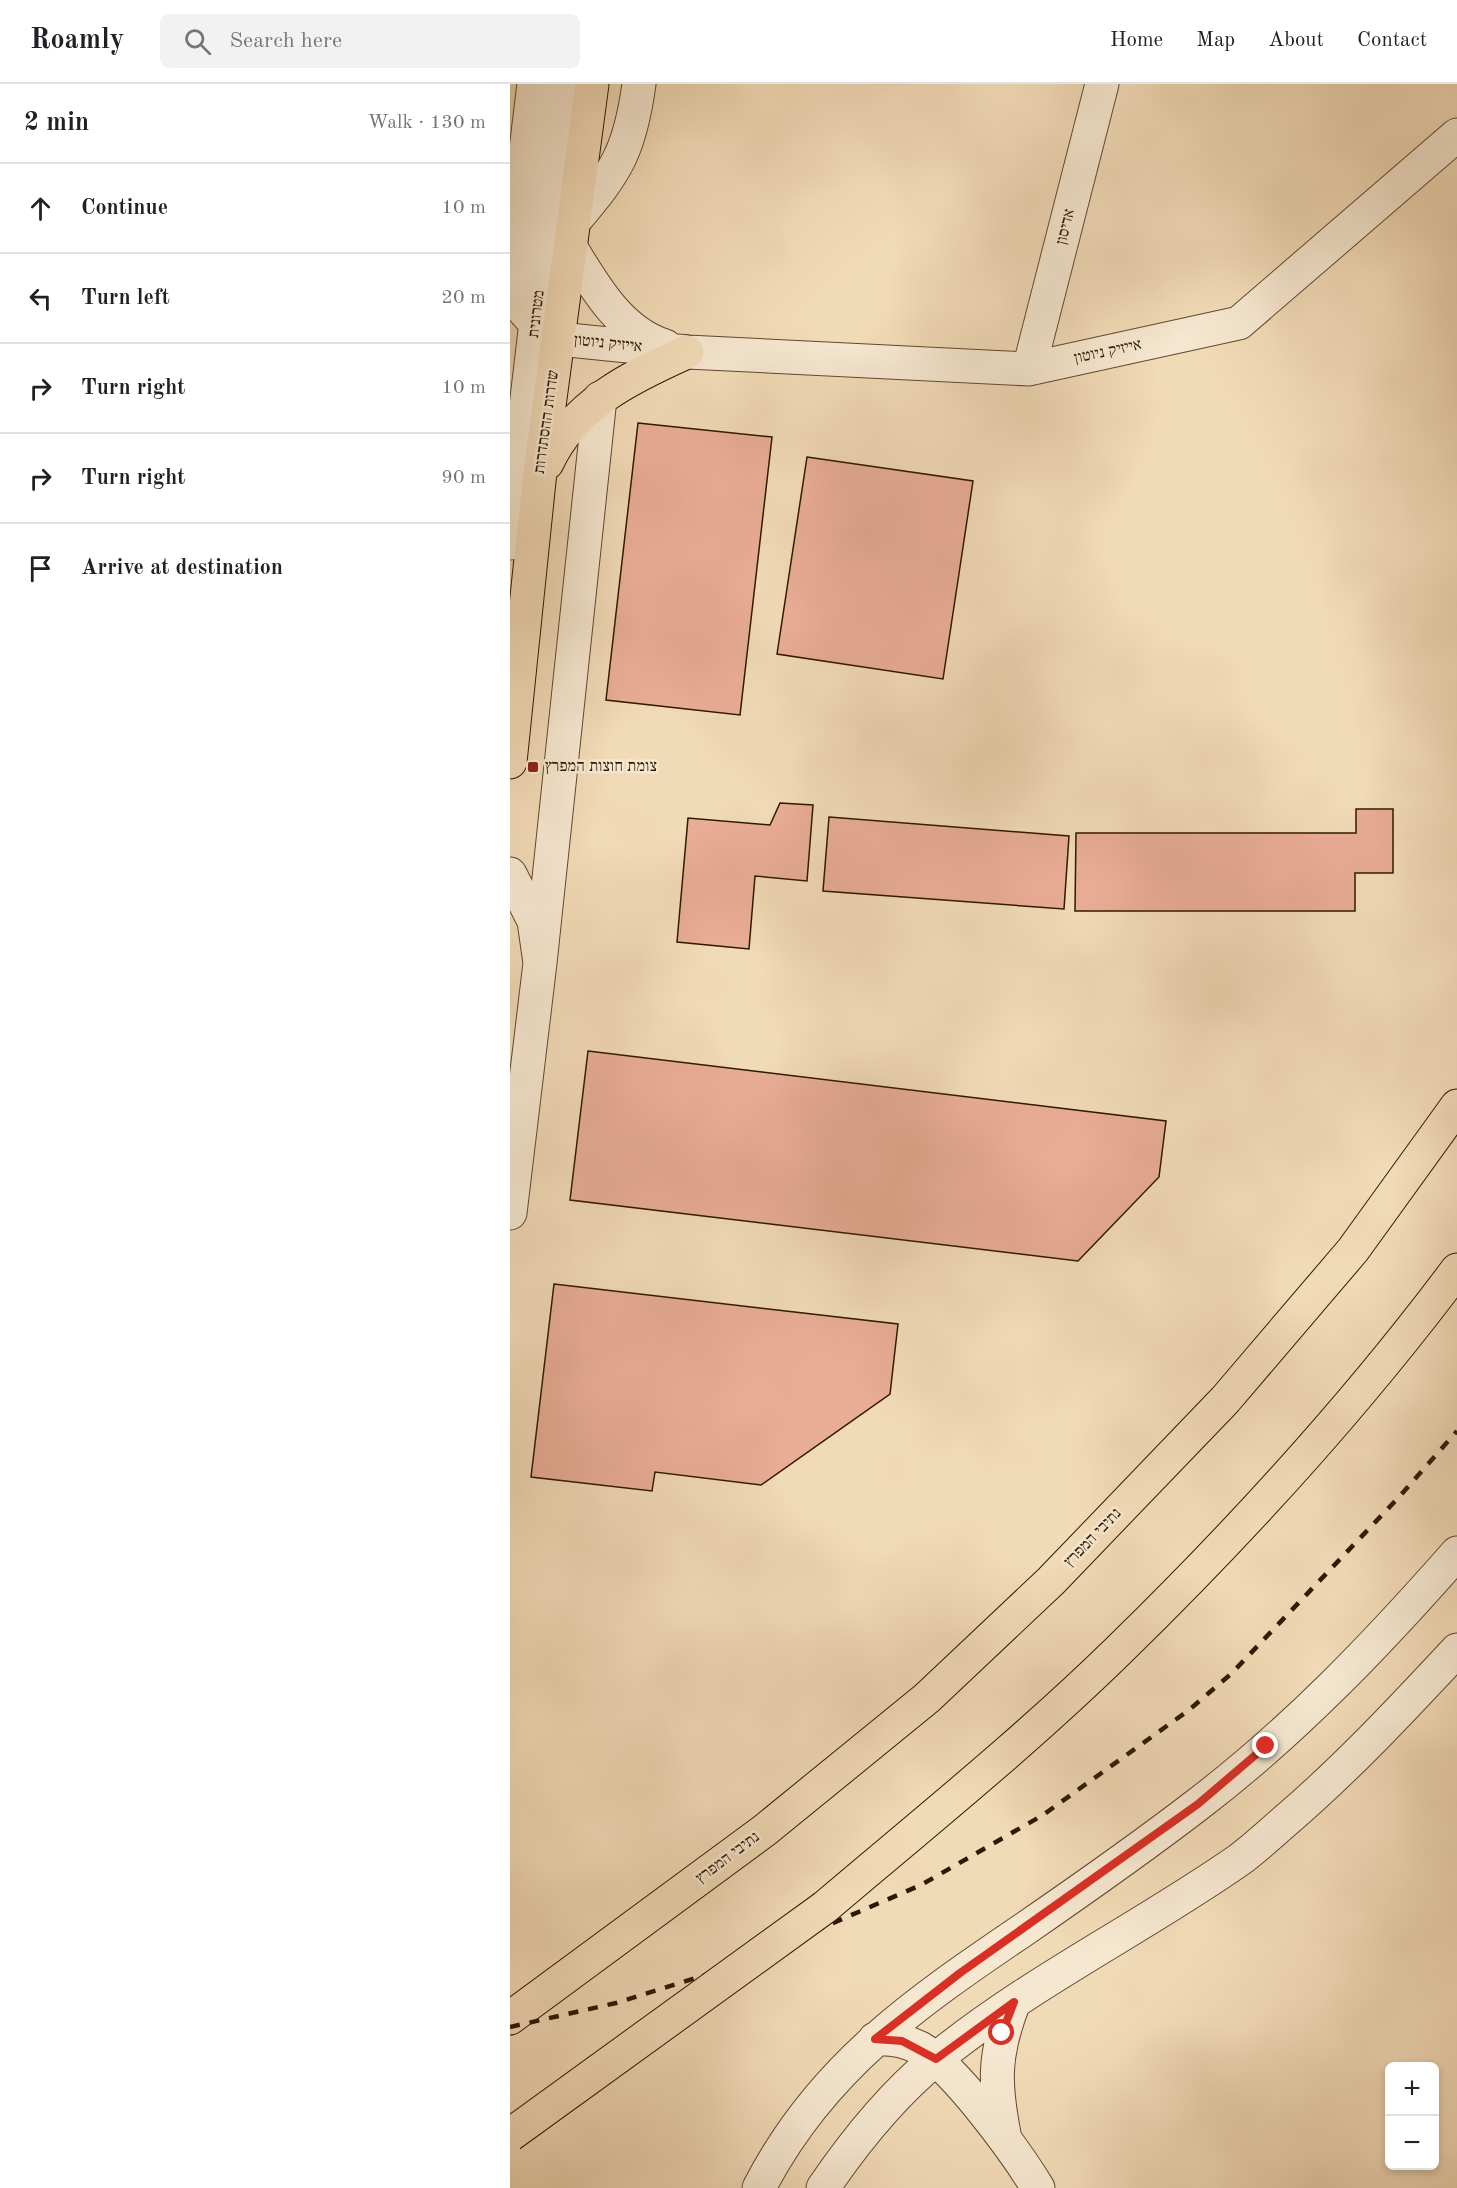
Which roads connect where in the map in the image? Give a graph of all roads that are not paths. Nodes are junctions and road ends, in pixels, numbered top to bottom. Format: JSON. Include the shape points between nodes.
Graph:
{"nodes":[{"id":1,"x":534,"y":84,"type":"edge"},
{"id":2,"x":564,"y":84,"type":"edge"},
{"id":3,"x":592,"y":84,"type":"edge"},
{"id":4,"x":639,"y":84,"type":"edge"},
{"id":5,"x":1102,"y":84,"type":"edge"},
{"id":6,"x":1457,"y":135,"type":"edge"},
{"id":7,"x":573,"y":234,"type":"junction"},
{"id":8,"x":510,"y":281,"type":"edge"},
{"id":9,"x":510,"y":295,"type":"edge"},
{"id":10,"x":548,"y":331,"type":"junction"},
{"id":11,"x":687,"y":352,"type":"junction"},
{"id":12,"x":1029,"y":369,"type":"junction"},
{"id":13,"x":600,"y":398,"type":"junction"},
{"id":14,"x":539,"y":481,"type":"junction"},
{"id":15,"x":510,"y":543,"type":"edge"},
{"id":16,"x":510,"y":762,"type":"edge"},
{"id":17,"x":510,"y":874,"type":"edge"},
{"id":18,"x":540,"y":963,"type":"junction"},
{"id":19,"x":1457,"y":1106,"type":"edge"},
{"id":20,"x":510,"y":1213,"type":"edge"},
{"id":21,"x":1457,"y":1270,"type":"edge"},
{"id":22,"x":1457,"y":1553,"type":"edge"},
{"id":23,"x":1457,"y":1650,"type":"edge"},
{"id":24,"x":1014,"y":2002,"type":"junction"},
{"id":25,"x":510,"y":2018,"type":"edge"},
{"id":26,"x":875,"y":2039,"type":"junction"},
{"id":27,"x":936,"y":2059,"type":"junction"},
{"id":28,"x":510,"y":2135,"type":"edge"},
{"id":29,"x":1006,"y":2140,"type":"junction"},
{"id":30,"x":759,"y":2188,"type":"edge"},
{"id":31,"x":823,"y":2188,"type":"edge"},
{"id":32,"x":1038,"y":2188,"type":"edge"}],
"edges":[{"from":1,"to":8,"type":"street","name":"מטרונית"},
{"from":2,"to":10,"type":"street","name":"מטרונית"},
{"from":3,"to":7,"type":"highway","name":"שדרות ההסתדרות"},
{"from":4,"to":7,"type":"street","via":[[625,149]]},
{"from":5,"to":12,"type":"street","name":"אדיסון"},
{"from":6,"to":12,"type":"street","name":"אייזיק ניוטון","via":[[1239,323]]},
{"from":7,"to":10,"type":"highway","name":"שדרות ההסתדרות"},
{"from":7,"to":11,"type":"street","name":"אייזיק ניוטון","via":[[603,299],[632,328],[655,343]]},
{"from":9,"to":10,"type":"street"},
{"from":10,"to":11,"type":"street","name":"אייזיק ניוטון"},
{"from":10,"to":14,"type":"highway","name":"שדרות ההסתדרות"},
{"from":10,"to":15,"type":"street","name":"מטרונית"},
{"from":11,"to":12,"type":"street","name":"אייזיק ניוטון"},
{"from":11,"to":13,"type":"highway"},
{"from":13,"to":14,"type":"highway","via":[[554,447]]},
{"from":13,"to":18,"type":"street"},
{"from":14,"to":16,"type":"highway","name":"שדרות ההסתדרות"},
{"from":17,"to":18,"type":"street","via":[[534,921]]},
{"from":18,"to":20,"type":"street"},
{"from":19,"to":25,"type":"highway","name":"נתיבי המפרץ","via":[[1353,1250],[1225,1400],[1051,1581],[927,1698],[765,1830]]},
{"from":21,"to":28,"type":"highway","bridge":true,"via":[[1258,1509],[1118,1651],[981,1776],[825,1907]]},
{"from":22,"to":26,"type":"street","via":[[1337,1683],[1198,1804],[960,1973]]},
{"from":23,"to":24,"type":"street","via":[[1381,1732],[1240,1859]]},
{"from":24,"to":27,"type":"street"},
{"from":24,"to":29,"type":"street","via":[[1002,2033],[996,2069]]},
{"from":26,"to":27,"type":"street","via":[[902,2041]]},
{"from":26,"to":30,"type":"street","via":[[804,2115]]},
{"from":27,"to":29,"type":"street"},
{"from":27,"to":31,"type":"street","via":[[863,2133]]},
{"from":29,"to":32,"type":"street"}]}
